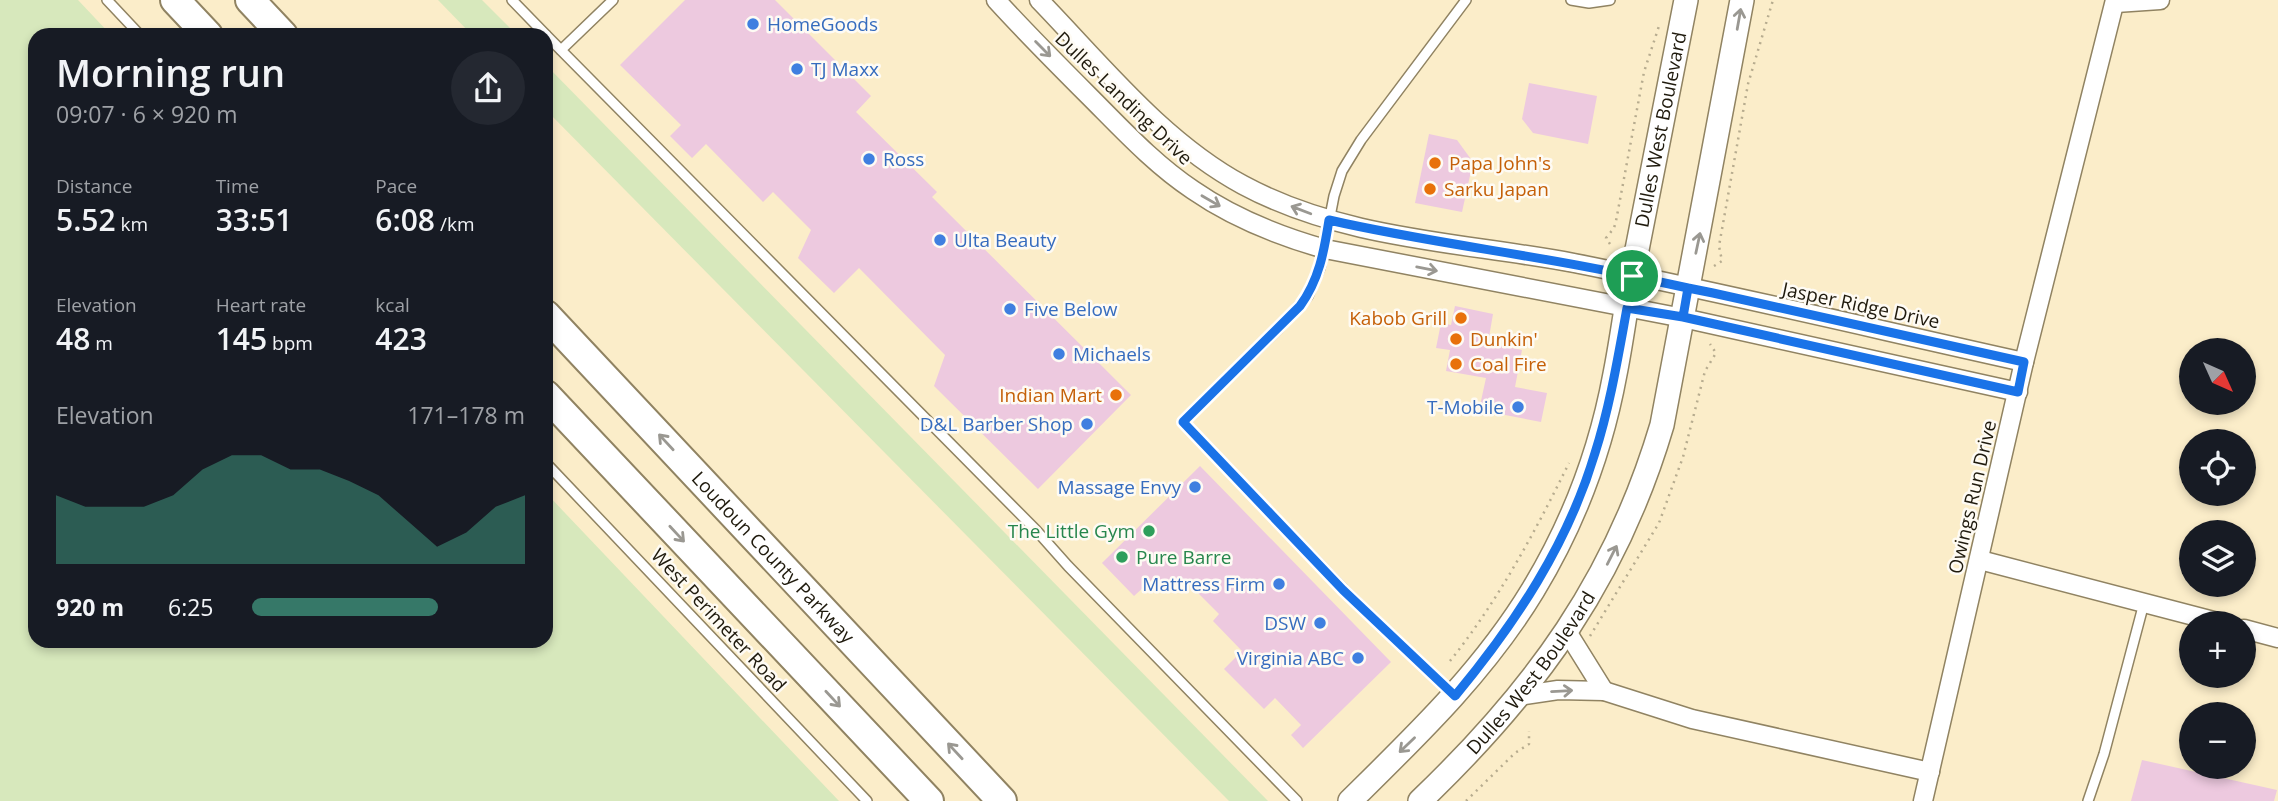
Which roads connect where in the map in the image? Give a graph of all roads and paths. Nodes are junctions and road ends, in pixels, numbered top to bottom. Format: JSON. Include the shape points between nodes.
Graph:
{"nodes":[{"id":1,"x":107,"y":0,"type":"edge"},
{"id":2,"x":175,"y":0,"type":"edge"},
{"id":3,"x":250,"y":0,"type":"edge"},
{"id":4,"x":512,"y":0,"type":"edge"},
{"id":5,"x":613,"y":0,"type":"edge"},
{"id":6,"x":996,"y":0,"type":"edge"},
{"id":7,"x":1039,"y":0,"type":"edge"},
{"id":8,"x":1466,"y":0,"type":"edge"},
{"id":9,"x":1571,"y":0,"type":"edge"},
{"id":10,"x":1610,"y":0,"type":"edge"},
{"id":11,"x":1686,"y":0,"type":"edge"},
{"id":12,"x":1742,"y":0,"type":"edge"},
{"id":13,"x":1773,"y":0,"type":"edge"},
{"id":14,"x":2160,"y":0,"type":"edge"},
{"id":15,"x":2115,"y":2,"type":"edge"},
{"id":16,"x":1660,"y":24,"type":"dead end"},
{"id":17,"x":134,"y":28,"type":"edge"},
{"id":18,"x":201,"y":28,"type":"edge"},
{"id":19,"x":276,"y":28,"type":"edge"},
{"id":20,"x":539,"y":28,"type":"edge"},
{"id":21,"x":553,"y":42,"type":"edge"},
{"id":22,"x":561,"y":50,"type":"junction"},
{"id":23,"x":1329,"y":220,"type":"junction"},
{"id":24,"x":1610,"y":244,"type":"dead end"},
{"id":25,"x":1325,"y":249,"type":"junction"},
{"id":26,"x":1714,"y":266,"type":"dead end"},
{"id":27,"x":1632,"y":276,"type":"junction"},
{"id":28,"x":1688,"y":288,"type":"junction"},
{"id":29,"x":1627,"y":308,"type":"junction"},
{"id":30,"x":1683,"y":317,"type":"junction"},
{"id":31,"x":553,"y":322,"type":"edge"},
{"id":32,"x":2024,"y":362,"type":"junction"},
{"id":33,"x":2018,"y":392,"type":"junction"},
{"id":34,"x":553,"y":402,"type":"edge"},
{"id":35,"x":1570,"y":462,"type":"dead end"},
{"id":36,"x":553,"y":470,"type":"edge"},
{"id":37,"x":1980,"y":560,"type":"junction"},
{"id":38,"x":2144,"y":603,"type":"junction"},
{"id":39,"x":2179,"y":612,"type":"edge"},
{"id":40,"x":1566,"y":630,"type":"junction"},
{"id":41,"x":2256,"y":632,"type":"edge"},
{"id":42,"x":2278,"y":638,"type":"edge"},
{"id":43,"x":1450,"y":661,"type":"dead end"},
{"id":44,"x":1604,"y":691,"type":"junction"},
{"id":45,"x":1455,"y":696,"type":"junction"},
{"id":46,"x":1520,"y":696,"type":"junction"},
{"id":47,"x":1529,"y":731,"type":"dead end"},
{"id":48,"x":1930,"y":772,"type":"junction"},
{"id":49,"x":867,"y":801,"type":"edge"},
{"id":50,"x":929,"y":801,"type":"edge"},
{"id":51,"x":1002,"y":801,"type":"edge"},
{"id":52,"x":1297,"y":801,"type":"edge"},
{"id":53,"x":1350,"y":801,"type":"edge"},
{"id":54,"x":1420,"y":801,"type":"edge"},
{"id":55,"x":1466,"y":801,"type":"edge"},
{"id":56,"x":1923,"y":801,"type":"edge"},
{"id":57,"x":2088,"y":801,"type":"edge"}],
"edges":[{"from":1,"to":17,"type":"lane"},
{"from":2,"to":18,"type":"main road"},
{"from":3,"to":19,"type":"main road"},
{"from":4,"to":20,"type":"lane"},
{"from":5,"to":22,"type":"lane"},
{"from":6,"to":25,"type":"street","name":"Dulles Landing Drive","one_way":true,"via":[[1122,130],[1194,191],[1246,220]]},
{"from":23,"to":7,"type":"street","name":"Dulles Landing Drive","one_way":true,"via":[[1243,186],[1188,149]]},
{"from":8,"to":23,"type":"lane","via":[[1348,159]]},
{"from":9,"to":10,"type":"lane"},
{"from":11,"to":27,"type":"street","name":"Dulles West Boulevard"},
{"from":28,"to":12,"type":"street","name":"Dulles West Boulevard","one_way":true},
{"from":13,"to":26,"type":"path","via":[[1748,84],[1719,246],[1722,261]]},
{"from":14,"to":15,"type":"street"},
{"from":15,"to":32,"type":"street","name":"Owings Run Drive"},
{"from":16,"to":24,"type":"path","via":[[1644,72],[1616,221],[1606,238]]},
{"from":21,"to":22,"type":"lane"},
{"from":22,"to":52,"type":"lane"},
{"from":23,"to":25,"type":"lane"},
{"from":23,"to":27,"type":"street","name":"Dulles Landing Drive"},
{"from":25,"to":29,"type":"street","name":"Dulles Landing Drive","one_way":true},
{"from":25,"to":45,"type":"lane","via":[[1300,306],[1183,422],[1343,590]]},
{"from":27,"to":28,"type":"street","name":"Dulles Landing Drive"},
{"from":27,"to":29,"type":"street","name":"Dulles West Boulevard"},
{"from":28,"to":30,"type":"street","name":"Dulles West Boulevard"},
{"from":28,"to":32,"type":"street","name":"Jasper Ridge Drive"},
{"from":29,"to":30,"type":"street","name":"Dulles Landing Drive"},
{"from":29,"to":45,"type":"street","name":"Dulles West Boulevard","via":[[1595,455],[1573,512],[1533,590]]},
{"from":30,"to":33,"type":"street"},
{"from":40,"to":30,"type":"street","name":"Dulles West Boulevard","one_way":true,"via":[[1612,556],[1649,468]]},
{"from":51,"to":31,"type":"main road","name":"Loudoun County Parkway","one_way":true},
{"from":32,"to":33,"type":"street","name":"Owings Run Drive"},
{"from":33,"to":37,"type":"street","name":"Owings Run Drive"},
{"from":34,"to":50,"type":"main road","one_way":true},
{"from":35,"to":43,"type":"path","via":[[1486,613]]},
{"from":36,"to":49,"type":"lane","name":"West Perimeter Road"},
{"from":37,"to":38,"type":"street"},
{"from":37,"to":48,"type":"street","name":"Owings Run Drive"},
{"from":38,"to":39,"type":"street"},
{"from":38,"to":57,"type":"lane"},
{"from":40,"to":44,"type":"street"},
{"from":40,"to":46,"type":"street","name":"Dulles West Boulevard"},
{"from":41,"to":42,"type":"street"},
{"from":46,"to":44,"type":"street","one_way":true},
{"from":44,"to":48,"type":"street","via":[[1692,719]]},
{"from":45,"to":53,"type":"street","name":"Dulles West Boulevard","one_way":true},
{"from":46,"to":54,"type":"street","name":"Dulles West Boulevard"},
{"from":47,"to":55,"type":"path","via":[[1529,744]]},
{"from":48,"to":56,"type":"street","name":"Owings Run Drive"}]}
